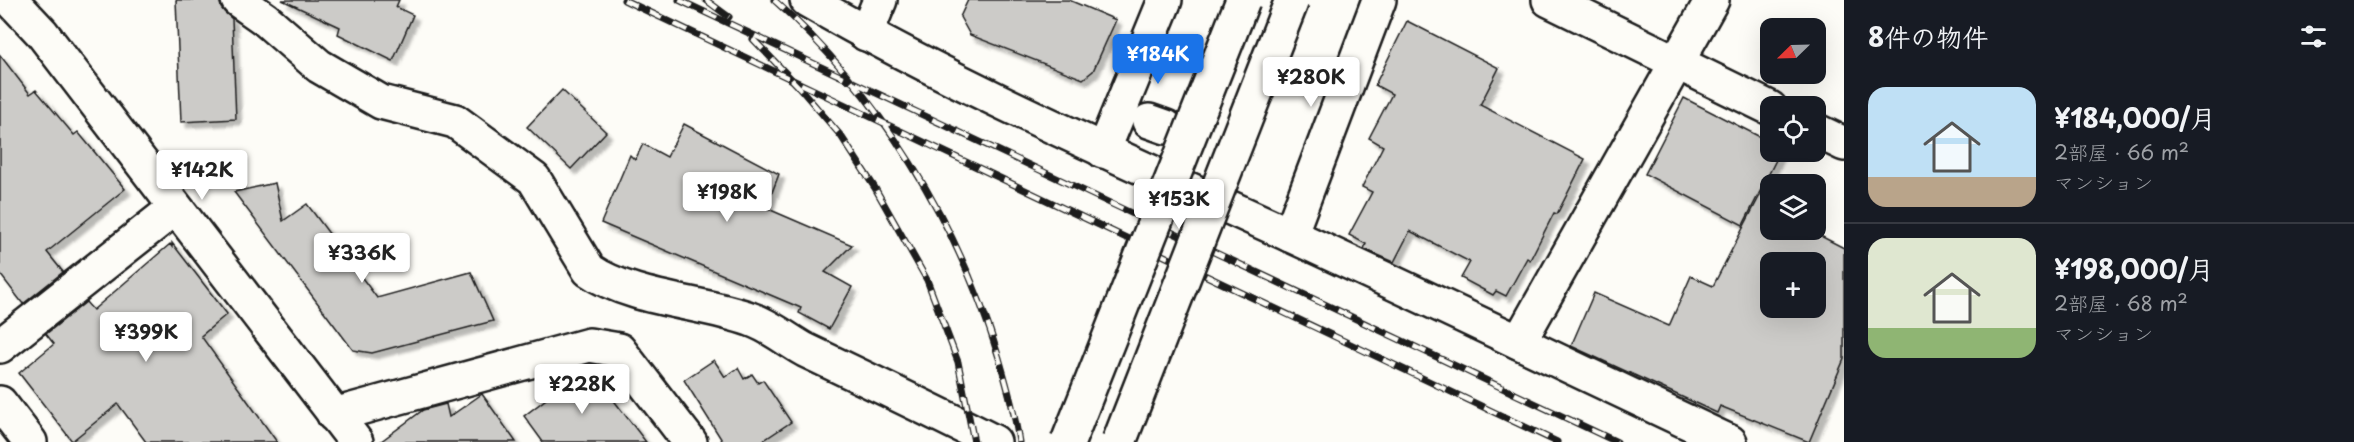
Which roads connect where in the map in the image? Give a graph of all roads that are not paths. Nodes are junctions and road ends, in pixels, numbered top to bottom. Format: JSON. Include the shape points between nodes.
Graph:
{"nodes":[{"id":1,"x":238,"y":0,"type":"edge"},
{"id":2,"x":807,"y":0,"type":"edge"},
{"id":3,"x":880,"y":0,"type":"edge"},
{"id":4,"x":1165,"y":0,"type":"edge"},
{"id":5,"x":1243,"y":0,"type":"edge"},
{"id":6,"x":1292,"y":0,"type":"edge"},
{"id":7,"x":1379,"y":0,"type":"edge"},
{"id":8,"x":1549,"y":0,"type":"edge"},
{"id":9,"x":1712,"y":0,"type":"edge"},
{"id":10,"x":8,"y":6,"type":"edge"},
{"id":11,"x":867,"y":34,"type":"junction"},
{"id":12,"x":1678,"y":63,"type":"junction"},
{"id":13,"x":1760,"y":103,"type":"edge"},
{"id":14,"x":1826,"y":135,"type":"edge"},
{"id":15,"x":1844,"y":144,"type":"edge"},
{"id":16,"x":1103,"y":151,"type":"junction"},
{"id":17,"x":175,"y":208,"type":"junction"},
{"id":18,"x":1290,"y":235,"type":"junction"},
{"id":19,"x":1519,"y":342,"type":"junction"},
{"id":20,"x":0,"y":346,"type":"edge"},
{"id":21,"x":0,"y":403,"type":"edge"},
{"id":22,"x":334,"y":415,"type":"junction"},
{"id":23,"x":30,"y":442,"type":"edge"},
{"id":24,"x":356,"y":442,"type":"edge"},
{"id":25,"x":690,"y":442,"type":"edge"},
{"id":26,"x":993,"y":442,"type":"edge"},
{"id":27,"x":1068,"y":442,"type":"edge"},
{"id":28,"x":1119,"y":442,"type":"edge"},
{"id":29,"x":1730,"y":442,"type":"edge"}],
"edges":[{"from":1,"to":26,"type":"street","via":[[319,66],[381,102],[455,121],[534,179],[589,270],[597,276],[644,293],[751,319],[803,349]]},
{"from":2,"to":11,"type":"street"},
{"from":3,"to":11,"type":"street"},
{"from":4,"to":16,"type":"street"},
{"from":5,"to":27,"type":"street","bridge":true},
{"from":6,"to":28,"type":"street","bridge":true},
{"from":7,"to":18,"type":"street"},
{"from":8,"to":12,"type":"street"},
{"from":9,"to":12,"type":"street"},
{"from":10,"to":17,"type":"street","via":[[42,33]]},
{"from":11,"to":16,"type":"street"},
{"from":12,"to":13,"type":"street"},
{"from":12,"to":19,"type":"street"},
{"from":14,"to":15,"type":"street"},
{"from":16,"to":18,"type":"street"},
{"from":17,"to":20,"type":"street"},
{"from":17,"to":22,"type":"street"},
{"from":18,"to":19,"type":"street"},
{"from":19,"to":29,"type":"street"},
{"from":21,"to":23,"type":"street"},
{"from":22,"to":24,"type":"street"},
{"from":22,"to":25,"type":"street","via":[[589,345],[619,350]]}]}
